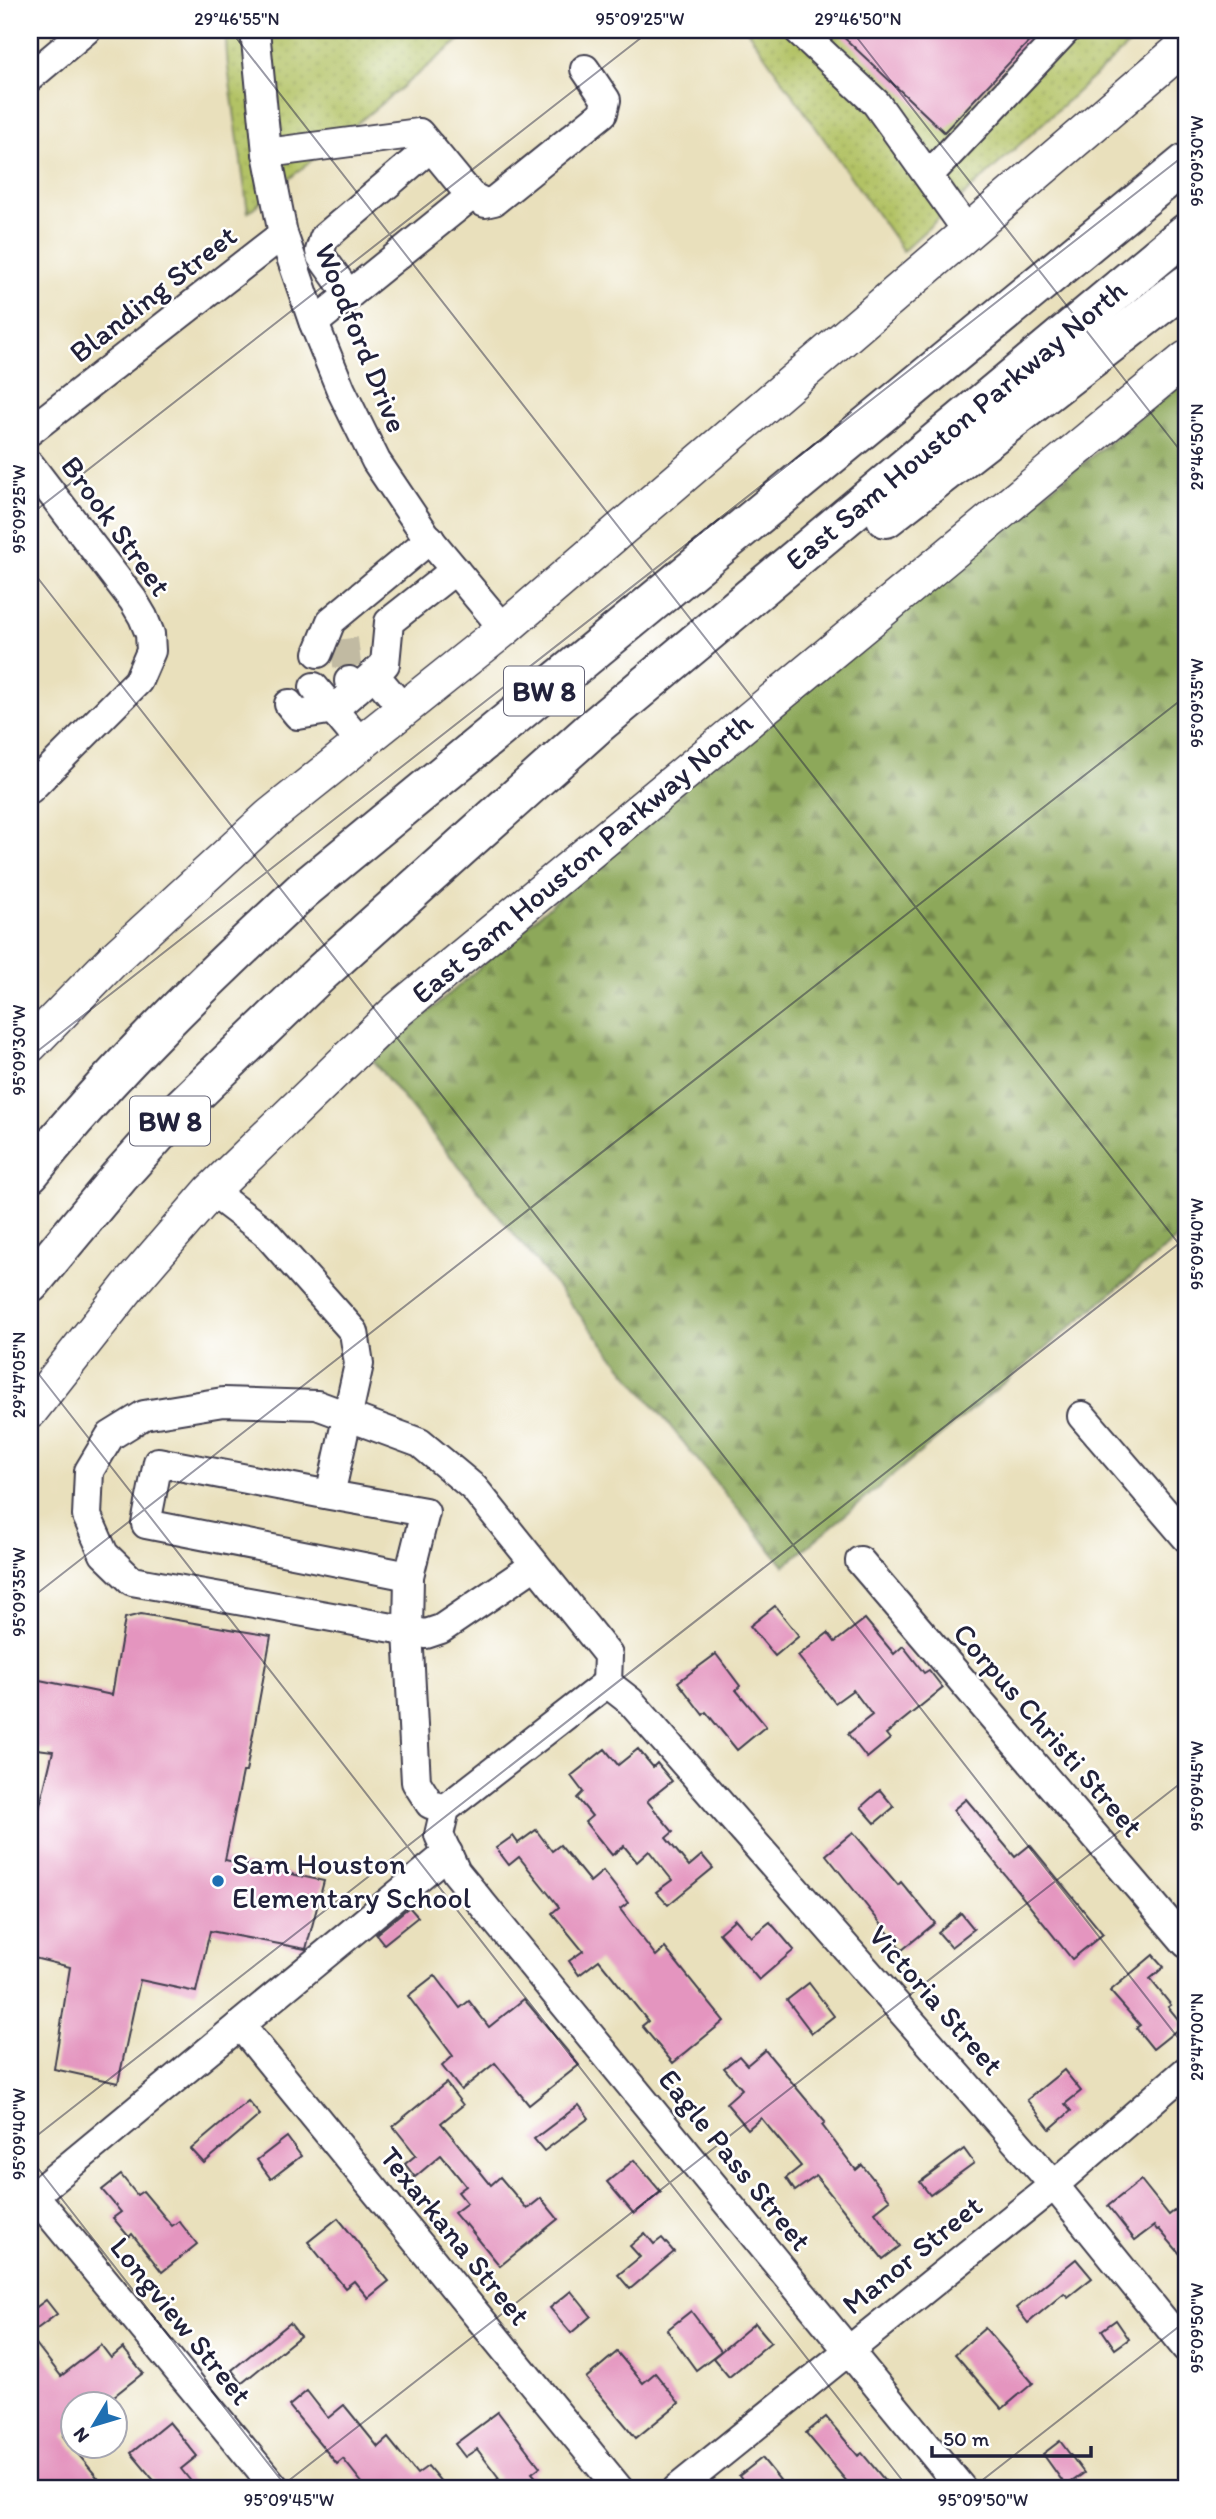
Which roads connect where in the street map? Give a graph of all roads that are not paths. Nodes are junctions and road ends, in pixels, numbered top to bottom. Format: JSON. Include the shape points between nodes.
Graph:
{"nodes":[{"id":1,"x":86,"y":30,"type":"edge"},
{"id":2,"x":255,"y":30,"type":"edge"},
{"id":3,"x":798,"y":30,"type":"edge"},
{"id":4,"x":1066,"y":30,"type":"edge"},
{"id":5,"x":1186,"y":45,"type":"edge"},
{"id":6,"x":585,"y":69,"type":"dead end"},
{"id":7,"x":30,"y":77,"type":"edge"},
{"id":8,"x":431,"y":146,"type":"junction"},
{"id":9,"x":1186,"y":149,"type":"edge"},
{"id":10,"x":267,"y":153,"type":"junction"},
{"id":11,"x":1186,"y":163,"type":"edge"},
{"id":12,"x":929,"y":175,"type":"junction"},
{"id":13,"x":471,"y":196,"type":"junction"},
{"id":14,"x":968,"y":232,"type":"junction"},
{"id":15,"x":1186,"y":233,"type":"edge"},
{"id":16,"x":283,"y":234,"type":"junction"},
{"id":17,"x":1084,"y":249,"type":"junction"},
{"id":18,"x":1186,"y":285,"type":"edge"},
{"id":19,"x":349,"y":295,"type":"junction"},
{"id":20,"x":314,"y":323,"type":"junction"},
{"id":21,"x":1186,"y":359,"type":"edge"},
{"id":22,"x":30,"y":431,"type":"edge"},
{"id":23,"x":30,"y":464,"type":"edge"},
{"id":24,"x":429,"y":539,"type":"junction"},
{"id":25,"x":455,"y":570,"type":"junction"},
{"id":26,"x":366,"y":592,"type":"junction"},
{"id":27,"x":389,"y":622,"type":"junction"},
{"id":28,"x":504,"y":629,"type":"junction"},
{"id":29,"x":318,"y":653,"type":"dead end"},
{"id":30,"x":360,"y":682,"type":"junction"},
{"id":31,"x":314,"y":687,"type":"dead end"},
{"id":32,"x":289,"y":704,"type":"dead end"},
{"id":33,"x":334,"y":709,"type":"junction"},
{"id":34,"x":404,"y":710,"type":"junction"},
{"id":35,"x":362,"y":743,"type":"junction"},
{"id":36,"x":30,"y":789,"type":"edge"},
{"id":37,"x":323,"y":971,"type":"junction"},
{"id":38,"x":30,"y":1045,"type":"edge"},
{"id":39,"x":32,"y":1170,"type":"edge"},
{"id":40,"x":211,"y":1191,"type":"junction"},
{"id":41,"x":30,"y":1284,"type":"edge"},
{"id":42,"x":30,"y":1411,"type":"edge"},
{"id":43,"x":346,"y":1416,"type":"junction"},
{"id":44,"x":1082,"y":1416,"type":"dead end"},
{"id":45,"x":330,"y":1495,"type":"junction"},
{"id":46,"x":1186,"y":1537,"type":"edge"},
{"id":47,"x":860,"y":1562,"type":"dead end"},
{"id":48,"x":536,"y":1564,"type":"junction"},
{"id":49,"x":409,"y":1576,"type":"junction"},
{"id":50,"x":408,"y":1631,"type":"junction"},
{"id":51,"x":607,"y":1683,"type":"junction"},
{"id":52,"x":446,"y":1809,"type":"junction"},
{"id":53,"x":452,"y":1863,"type":"junction"},
{"id":54,"x":1186,"y":1943,"type":"edge"},
{"id":55,"x":240,"y":2025,"type":"junction"},
{"id":56,"x":1186,"y":2071,"type":"edge"},
{"id":57,"x":1054,"y":2185,"type":"junction"},
{"id":58,"x":1186,"y":2348,"type":"edge"},
{"id":59,"x":847,"y":2349,"type":"junction"},
{"id":60,"x":276,"y":2489,"type":"edge"},
{"id":61,"x":619,"y":2489,"type":"edge"},
{"id":62,"x":677,"y":2489,"type":"edge"},
{"id":63,"x":962,"y":2489,"type":"edge"}],
"edges":[{"from":1,"to":7,"type":"street"},
{"from":2,"to":10,"type":"street","name":"Woodford Drive"},
{"from":3,"to":12,"type":"street","via":[[876,103]]},
{"from":4,"to":12,"type":"street"},
{"from":5,"to":14,"type":"main road","number":"BW 8"},
{"from":6,"to":13,"type":"street","via":[[606,100],[603,113],[494,201],[485,203]]},
{"from":8,"to":10,"type":"street","via":[[419,133]]},
{"from":8,"to":13,"type":"street"},
{"from":8,"to":19,"type":"street","via":[[324,238],[321,256]]},
{"from":9,"to":17,"type":"highway"},
{"from":10,"to":16,"type":"street","name":"Woodford Drive"},
{"from":11,"to":17,"type":"highway","name":"East Sam Houston Parkway North","number":"BW 8"},
{"from":12,"to":14,"type":"street"},
{"from":13,"to":19,"type":"street"},
{"from":14,"to":28,"type":"main road","number":"BW 8"},
{"from":15,"to":37,"type":"highway","name":"East Sam Houston Parkway North","number":"BW 8","via":[[596,726]]},
{"from":16,"to":20,"type":"street","name":"Woodford Drive"},
{"from":16,"to":22,"type":"street","name":"Blanding Street"},
{"from":17,"to":39,"type":"highway","name":"East Sam Houston Parkway North","number":"BW 8","via":[[303,890],[142,1046]]},
{"from":18,"to":37,"type":"highway","via":[[930,482]]},
{"from":19,"to":20,"type":"street"},
{"from":20,"to":24,"type":"street","name":"Woodford Drive","via":[[376,461]]},
{"from":21,"to":40,"type":"main road","name":"East Sam Houston Parkway North","number":"BW 8","via":[[398,1010]]},
{"from":23,"to":36,"type":"street","name":"Brook Street","via":[[133,600],[150,634],[151,651],[138,681]]},
{"from":24,"to":25,"type":"street","name":"Woodford Drive"},
{"from":24,"to":26,"type":"street"},
{"from":25,"to":27,"type":"street"},
{"from":25,"to":28,"type":"street","name":"Woodford Drive"},
{"from":26,"to":27,"type":"street"},
{"from":26,"to":29,"type":"street"},
{"from":27,"to":30,"type":"street","via":[[385,664]]},
{"from":28,"to":34,"type":"main road","number":"BW 8"},
{"from":30,"to":33,"type":"street"},
{"from":30,"to":34,"type":"street"},
{"from":31,"to":33,"type":"street"},
{"from":32,"to":33,"type":"street","via":[[298,715]]},
{"from":33,"to":35,"type":"street"},
{"from":34,"to":35,"type":"main road","number":"BW 8"},
{"from":35,"to":38,"type":"main road","number":"BW 8","via":[[270,816],[114,959]]},
{"from":37,"to":41,"type":"highway","name":"East Sam Houston Parkway North","number":"BW 8","via":[[184,1106]]},
{"from":40,"to":42,"type":"main road","name":"East Sam Houston Parkway North","number":"BW 8"},
{"from":40,"to":43,"type":"street","via":[[265,1232],[354,1332],[359,1364]]},
{"from":43,"to":45,"type":"street"},
{"from":43,"to":48,"type":"street","via":[[420,1443],[474,1488]]},
{"from":43,"to":50,"type":"street","via":[[317,1405],[223,1402],[144,1415],[110,1436],[89,1471],[87,1516],[104,1554],[132,1581]]},
{"from":44,"to":46,"type":"street"},
{"from":45,"to":49,"type":"street","via":[[425,1512]]},
{"from":45,"to":49,"type":"street","via":[[158,1462],[146,1524]]},
{"from":47,"to":54,"type":"street","name":"Corpus Christi Street"},
{"from":48,"to":50,"type":"street","via":[[441,1629],[426,1634]]},
{"from":48,"to":51,"type":"street","via":[[608,1655]]},
{"from":49,"to":50,"type":"street"},
{"from":50,"to":52,"type":"street","via":[[416,1783],[430,1804]]},
{"from":51,"to":52,"type":"street"},
{"from":51,"to":57,"type":"street","name":"Victoria Street","via":[[630,1700]]},
{"from":52,"to":53,"type":"street","via":[[439,1835]]},
{"from":53,"to":55,"type":"street"},
{"from":53,"to":59,"type":"street","name":"Eagle Pass Street"},
{"from":55,"to":60,"type":"street","name":"Longview Street","via":[[34,2195]]},
{"from":55,"to":61,"type":"street","name":"Texarkana Street"},
{"from":56,"to":57,"type":"street","name":"Manor Street"},
{"from":57,"to":58,"type":"street","name":"Victoria Street"},
{"from":57,"to":59,"type":"street","name":"Manor Street"},
{"from":59,"to":62,"type":"street","name":"Manor Street"},
{"from":59,"to":63,"type":"street","name":"Eagle Pass Street"}]}
